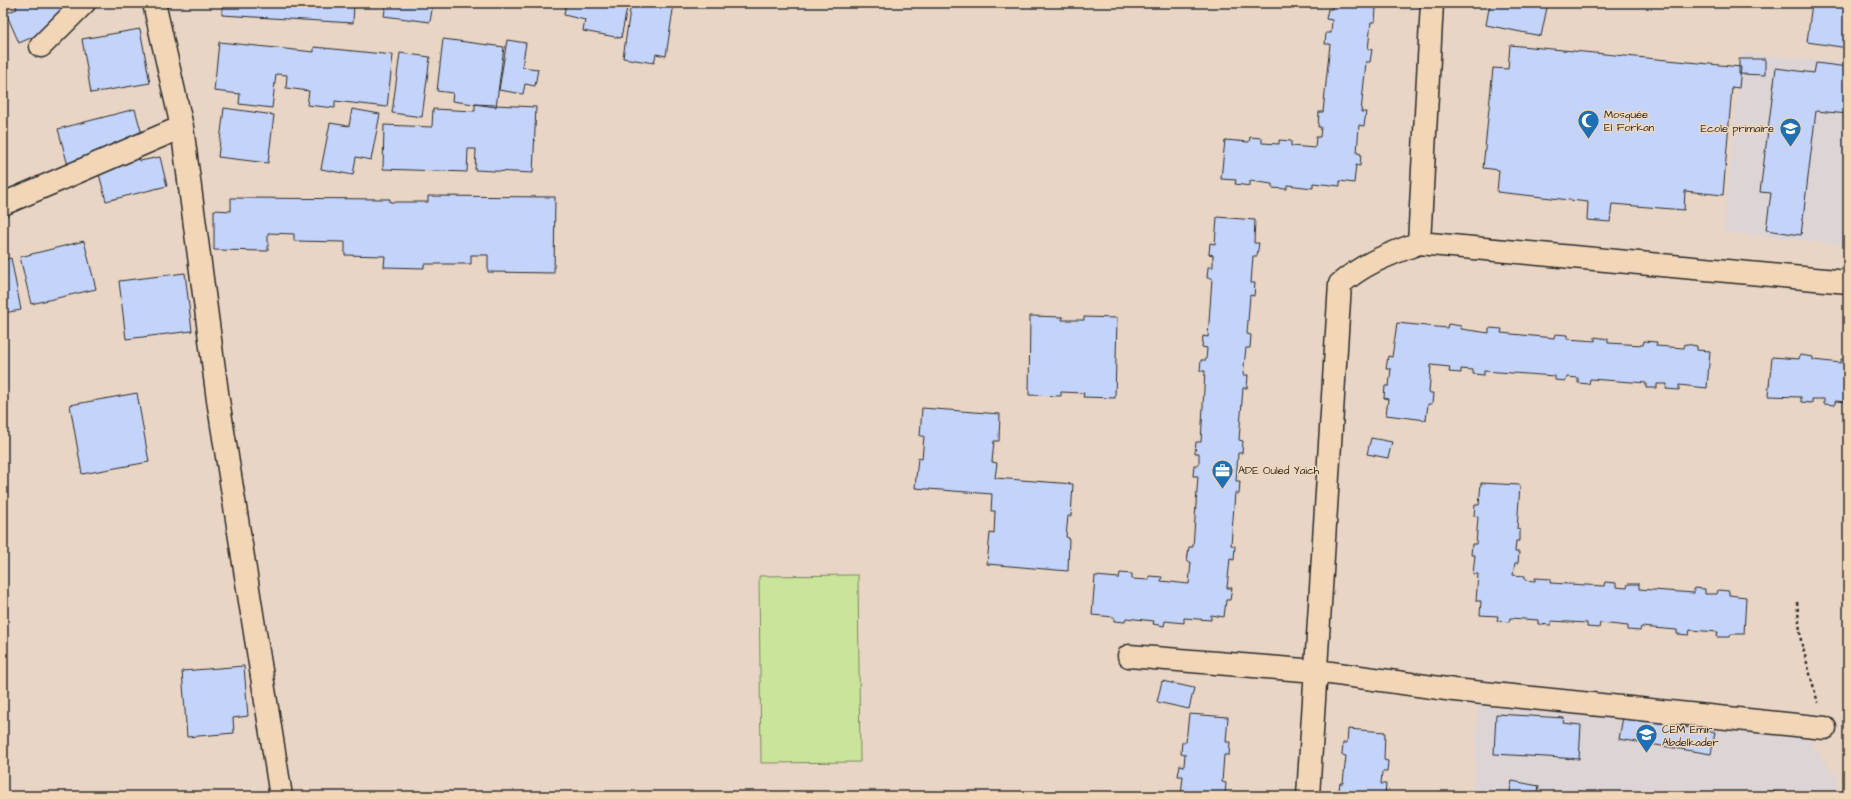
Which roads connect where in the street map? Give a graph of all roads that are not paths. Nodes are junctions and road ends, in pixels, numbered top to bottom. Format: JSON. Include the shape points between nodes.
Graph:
{"nodes":[{"id":1,"x":84,"y":3,"type":"edge"},
{"id":2,"x":154,"y":3,"type":"edge"},
{"id":3,"x":1432,"y":3,"type":"edge"},
{"id":4,"x":41,"y":46,"type":"dead end"},
{"id":5,"x":182,"y":127,"type":"junction"},
{"id":6,"x":3,"y":204,"type":"edge"},
{"id":7,"x":1419,"y":243,"type":"junction"},
{"id":8,"x":1848,"y":282,"type":"edge"},
{"id":9,"x":1129,"y":656,"type":"dead end"},
{"id":10,"x":1316,"y":672,"type":"junction"},
{"id":11,"x":1825,"y":728,"type":"road end"},
{"id":12,"x":281,"y":796,"type":"edge"},
{"id":13,"x":1308,"y":796,"type":"edge"}],
"edges":[{"from":1,"to":4,"type":"street"},
{"from":2,"to":5,"type":"street"},
{"from":3,"to":7,"type":"street"},
{"from":5,"to":6,"type":"street"},
{"from":5,"to":12,"type":"street","via":[[218,400]]},
{"from":7,"to":8,"type":"street"},
{"from":7,"to":10,"type":"street","via":[[1356,270],[1340,284]]},
{"from":9,"to":10,"type":"street"},
{"from":10,"to":11,"type":"street","via":[[1454,690]]},
{"from":10,"to":13,"type":"street"}]}
